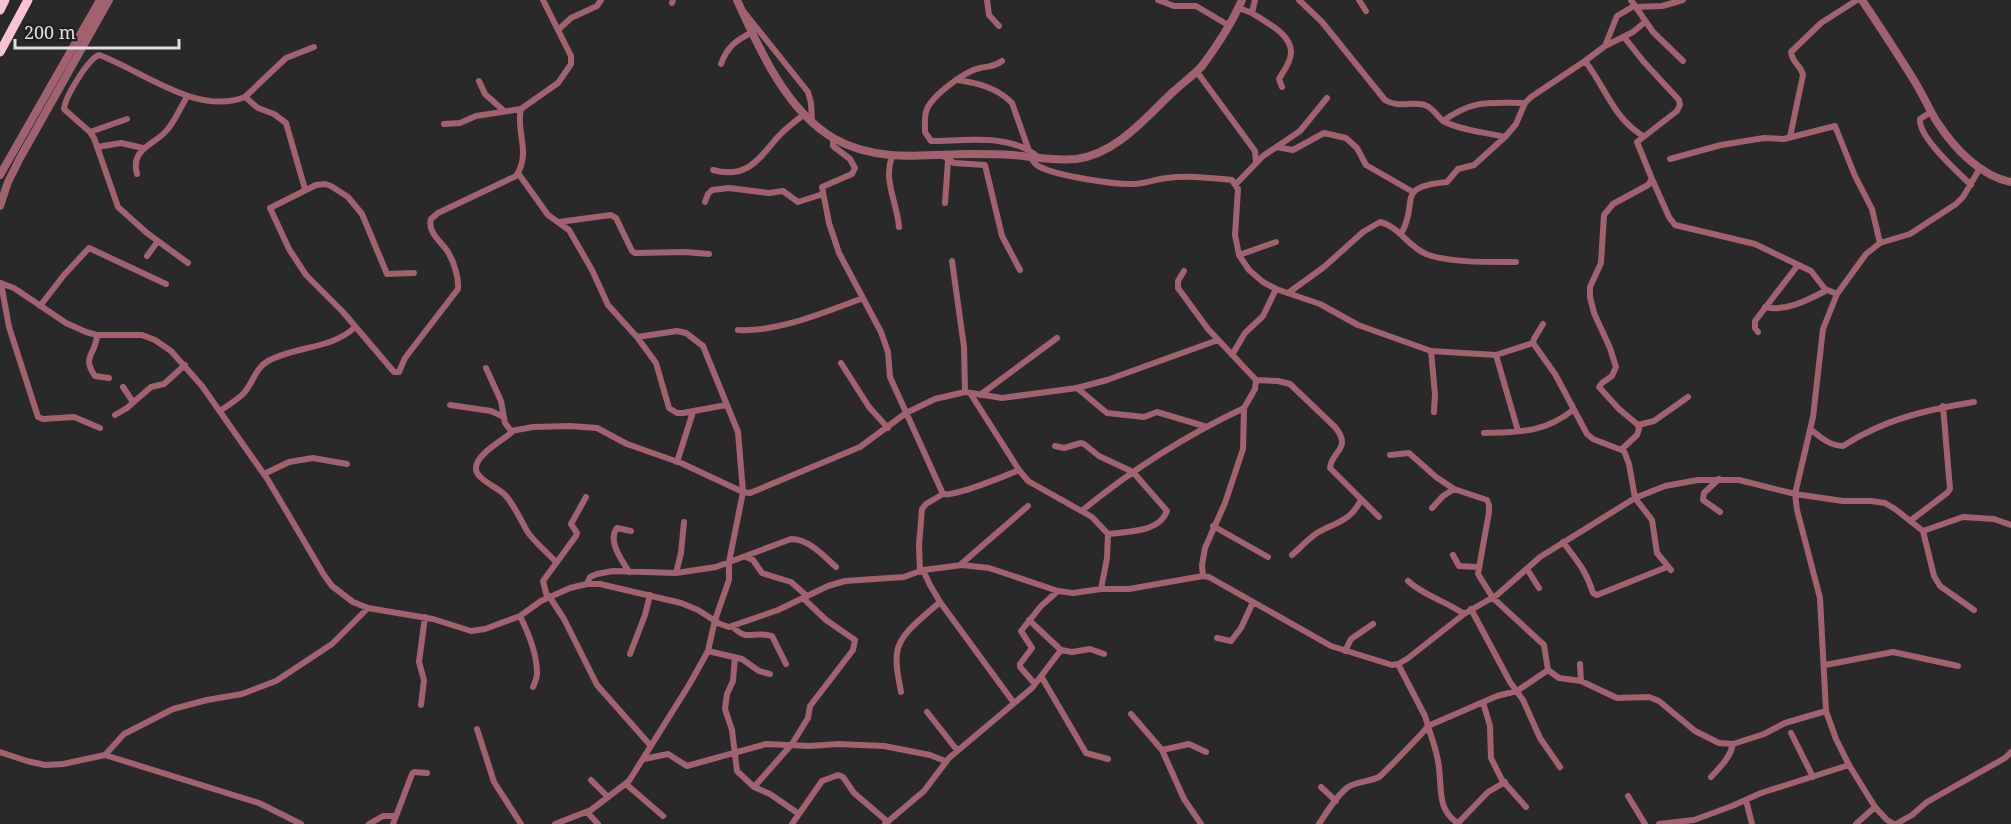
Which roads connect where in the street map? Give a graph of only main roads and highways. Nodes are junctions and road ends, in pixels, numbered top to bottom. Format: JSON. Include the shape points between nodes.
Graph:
{"nodes":[{"id":1,"x":5,"y":0,"type":"edge"},
{"id":2,"x":28,"y":0,"type":"edge"},
{"id":3,"x":0,"y":10,"type":"edge"},
{"id":4,"x":0,"y":52,"type":"edge"}],
"edges":[{"from":1,"to":3,"type":"highway"},
{"from":2,"to":4,"type":"highway"}]}
